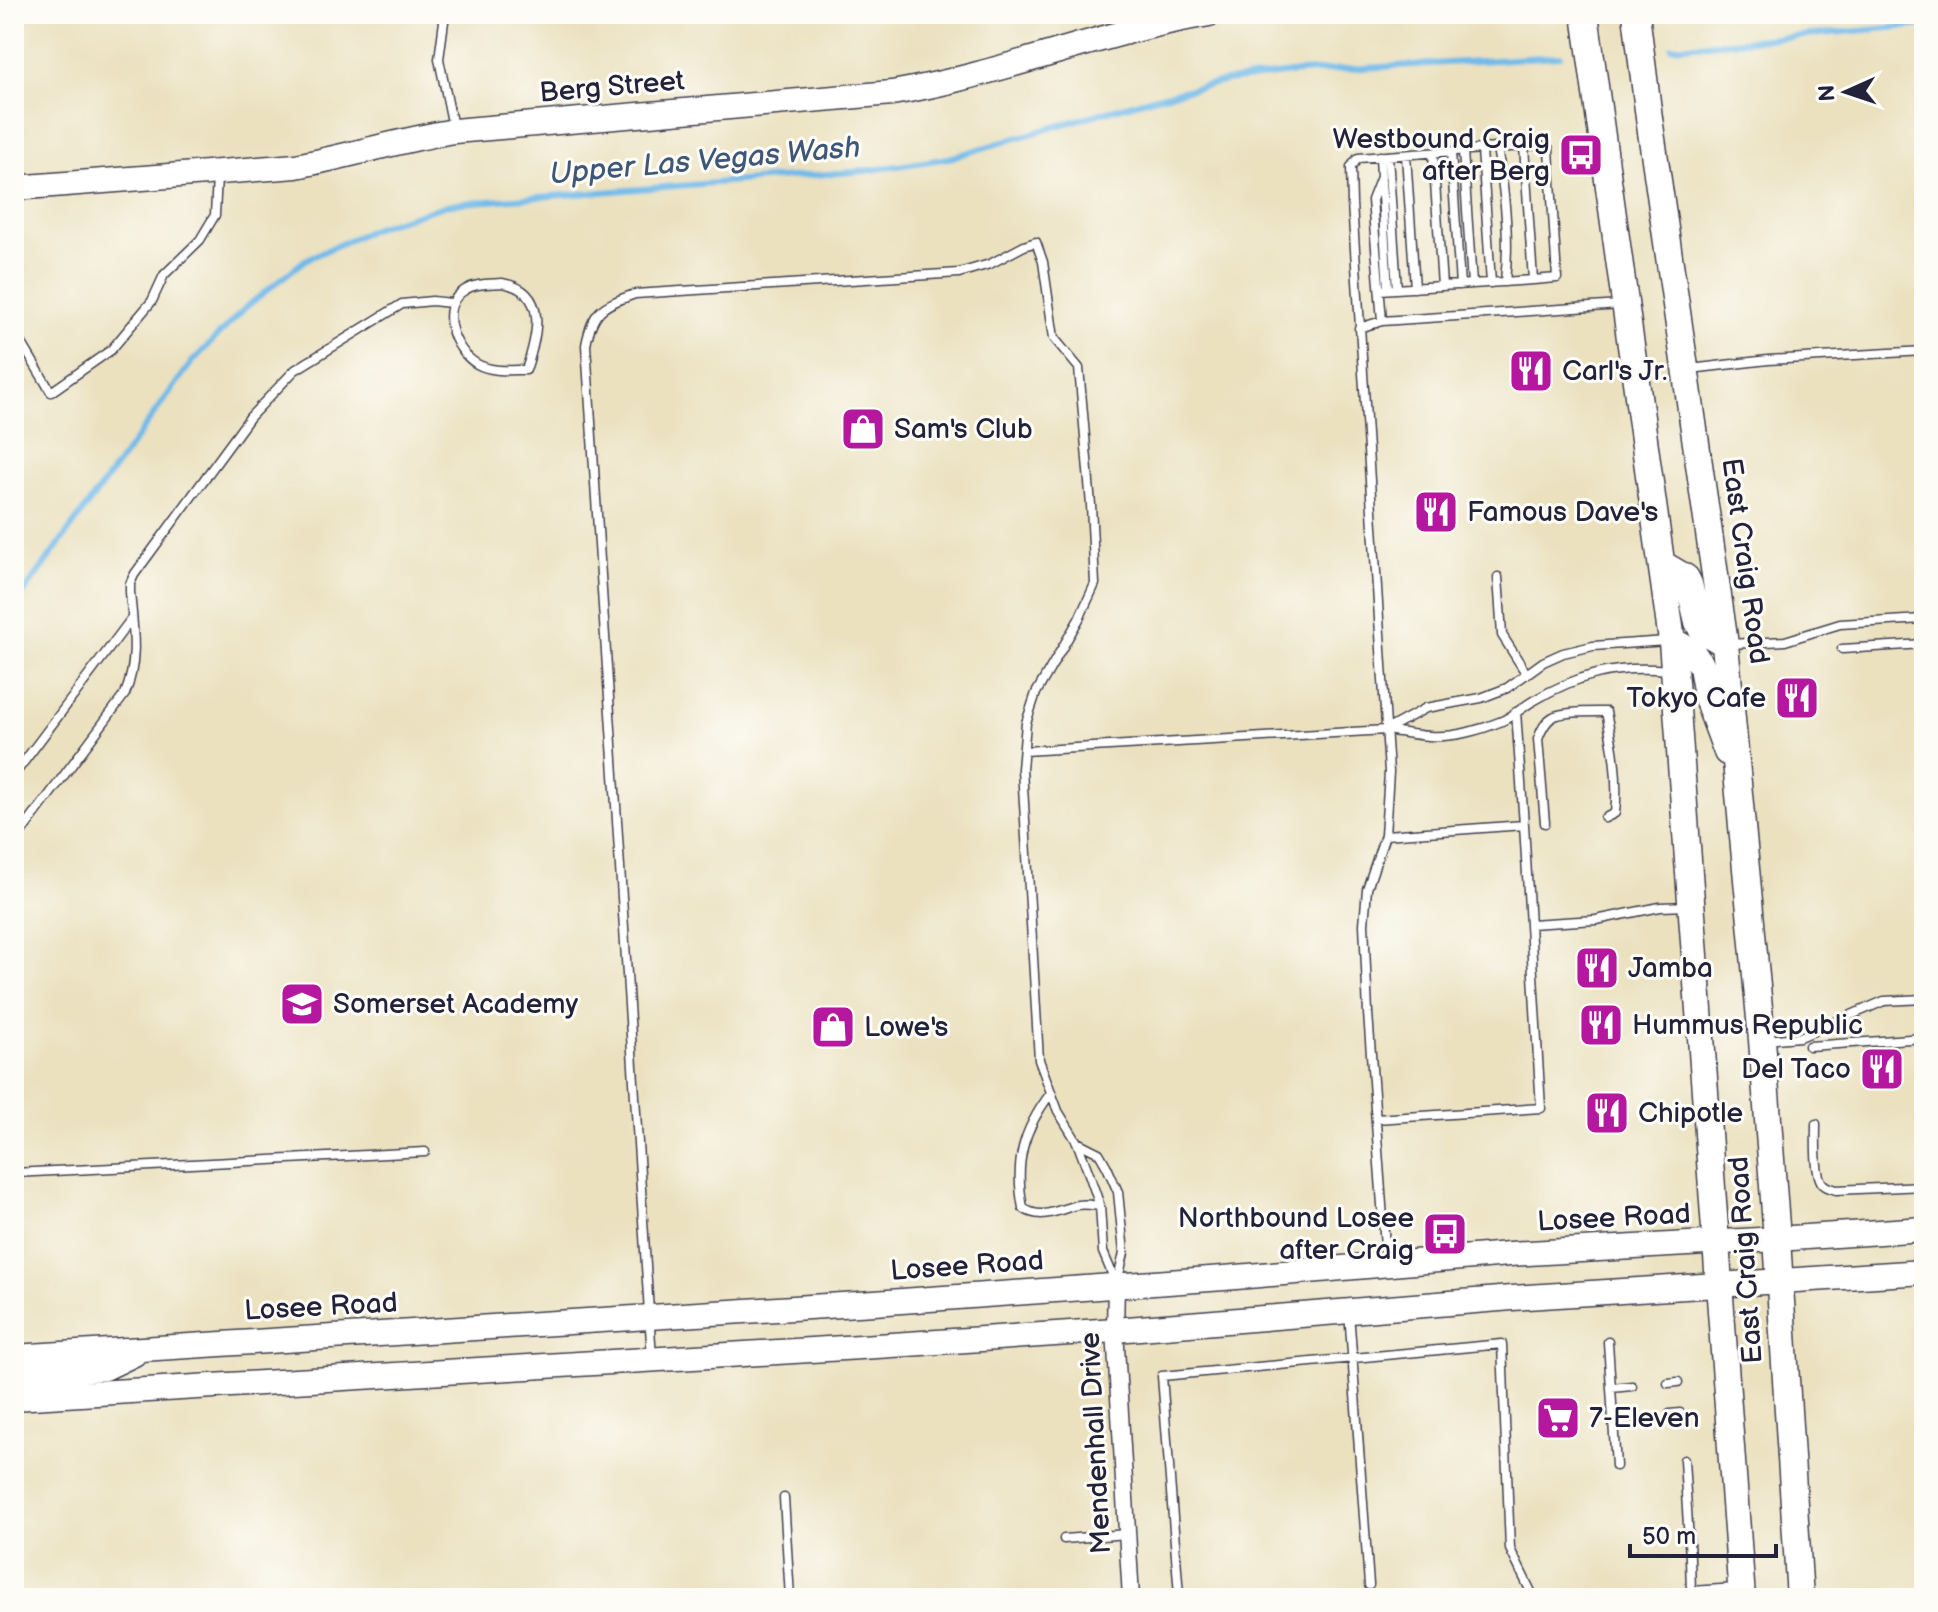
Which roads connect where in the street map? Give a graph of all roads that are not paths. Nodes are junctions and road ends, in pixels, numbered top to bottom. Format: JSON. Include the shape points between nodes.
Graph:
{"nodes":[{"id":1,"x":445,"y":14,"type":"edge"},
{"id":2,"x":1209,"y":14,"type":"edge"},
{"id":3,"x":1585,"y":14,"type":"edge"},
{"id":4,"x":1636,"y":14,"type":"edge"},
{"id":5,"x":454,"y":131,"type":"junction"},
{"id":6,"x":1524,"y":146,"type":"junction"},
{"id":7,"x":1497,"y":148,"type":"junction"},
{"id":8,"x":1482,"y":150,"type":"junction"},
{"id":9,"x":1463,"y":151,"type":"junction"},
{"id":10,"x":1451,"y":152,"type":"junction"},
{"id":11,"x":1433,"y":153,"type":"junction"},
{"id":12,"x":1406,"y":155,"type":"junction"},
{"id":13,"x":1384,"y":156,"type":"junction"},
{"id":14,"x":217,"y":172,"type":"junction"},
{"id":15,"x":14,"y":188,"type":"edge"},
{"id":16,"x":1533,"y":280,"type":"junction"},
{"id":17,"x":1507,"y":282,"type":"junction"},
{"id":18,"x":1491,"y":283,"type":"junction"},
{"id":19,"x":1472,"y":284,"type":"junction"},
{"id":20,"x":1460,"y":285,"type":"junction"},
{"id":21,"x":1442,"y":286,"type":"junction"},
{"id":22,"x":1415,"y":288,"type":"junction"},
{"id":23,"x":1389,"y":289,"type":"junction"},
{"id":24,"x":451,"y":303,"type":"junction"},
{"id":25,"x":1626,"y":305,"type":"junction"},
{"id":26,"x":1382,"y":321,"type":"junction"},
{"id":27,"x":1359,"y":328,"type":"junction"},
{"id":28,"x":14,"y":330,"type":"edge"},
{"id":29,"x":1924,"y":351,"type":"edge"},
{"id":30,"x":1686,"y":370,"type":"junction"},
{"id":31,"x":1662,"y":564,"type":"junction"},
{"id":32,"x":1498,"y":577,"type":"dead end"},
{"id":33,"x":132,"y":618,"type":"junction"},
{"id":34,"x":1923,"y":619,"type":"edge"},
{"id":35,"x":1672,"y":641,"type":"junction"},
{"id":36,"x":1725,"y":644,"type":"junction"},
{"id":37,"x":1924,"y":644,"type":"edge"},
{"id":38,"x":1842,"y":649,"type":"dead end"},
{"id":39,"x":1674,"y":670,"type":"junction"},
{"id":40,"x":1526,"y":673,"type":"junction"},
{"id":41,"x":1516,"y":712,"type":"junction"},
{"id":42,"x":1386,"y":730,"type":"junction"},
{"id":43,"x":1024,"y":751,"type":"junction"},
{"id":44,"x":14,"y":775,"type":"edge"},
{"id":45,"x":1739,"y":785,"type":"junction"},
{"id":46,"x":1605,"y":818,"type":"dead end"},
{"id":47,"x":1545,"y":823,"type":"dead end"},
{"id":48,"x":1524,"y":825,"type":"junction"},
{"id":49,"x":1385,"y":835,"type":"junction"},
{"id":50,"x":14,"y":842,"type":"edge"},
{"id":51,"x":1690,"y":906,"type":"junction"},
{"id":52,"x":1530,"y":924,"type":"junction"},
{"id":53,"x":1924,"y":999,"type":"edge"},
{"id":54,"x":1924,"y":1038,"type":"edge"},
{"id":55,"x":1762,"y":1040,"type":"junction"},
{"id":56,"x":1809,"y":1046,"type":"dead end"},
{"id":57,"x":1051,"y":1093,"type":"junction"},
{"id":58,"x":1376,"y":1119,"type":"junction"},
{"id":59,"x":1816,"y":1124,"type":"dead end"},
{"id":60,"x":1077,"y":1142,"type":"junction"},
{"id":61,"x":425,"y":1152,"type":"dead end"},
{"id":62,"x":14,"y":1173,"type":"edge"},
{"id":63,"x":1924,"y":1186,"type":"edge"},
{"id":64,"x":1100,"y":1206,"type":"junction"},
{"id":65,"x":1924,"y":1229,"type":"edge"},
{"id":66,"x":1777,"y":1239,"type":"junction"},
{"id":67,"x":1716,"y":1242,"type":"junction"},
{"id":68,"x":1386,"y":1265,"type":"junction"},
{"id":69,"x":1924,"y":1272,"type":"edge"},
{"id":70,"x":1780,"y":1281,"type":"junction"},
{"id":71,"x":1116,"y":1284,"type":"junction"},
{"id":72,"x":1720,"y":1285,"type":"junction"},
{"id":73,"x":1349,"y":1311,"type":"junction"},
{"id":74,"x":649,"y":1317,"type":"junction"},
{"id":75,"x":1115,"y":1330,"type":"junction"},
{"id":76,"x":1608,"y":1342,"type":"dead end"},
{"id":77,"x":147,"y":1348,"type":"junction"},
{"id":78,"x":14,"y":1357,"type":"edge"},
{"id":79,"x":1351,"y":1358,"type":"junction"},
{"id":80,"x":652,"y":1361,"type":"junction"},
{"id":81,"x":14,"y":1378,"type":"edge"},
{"id":82,"x":1678,"y":1382,"type":"dead end"},
{"id":83,"x":1668,"y":1383,"type":"dead end"},
{"id":84,"x":1632,"y":1386,"type":"dead end"},
{"id":85,"x":1611,"y":1388,"type":"junction"},
{"id":86,"x":14,"y":1398,"type":"edge"},
{"id":87,"x":1680,"y":1413,"type":"dead end"},
{"id":88,"x":1670,"y":1414,"type":"dead end"},
{"id":89,"x":1634,"y":1417,"type":"dead end"},
{"id":90,"x":1613,"y":1418,"type":"junction"},
{"id":91,"x":1684,"y":1460,"type":"dead end"},
{"id":92,"x":1616,"y":1466,"type":"dead end"},
{"id":93,"x":784,"y":1498,"type":"dead end"},
{"id":94,"x":1127,"y":1534,"type":"junction"},
{"id":95,"x":1064,"y":1539,"type":"dead end"},
{"id":96,"x":1369,"y":1585,"type":"dead end"},
{"id":97,"x":1742,"y":1593,"type":"edge"},
{"id":98,"x":1179,"y":1595,"type":"dead end"},
{"id":99,"x":1690,"y":1595,"type":"edge"},
{"id":100,"x":790,"y":1598,"type":"edge"},
{"id":101,"x":1131,"y":1598,"type":"edge"},
{"id":102,"x":1534,"y":1598,"type":"edge"},
{"id":103,"x":1800,"y":1598,"type":"edge"}],
"edges":[{"from":1,"to":5,"type":"lane","via":[[439,59]]},
{"from":2,"to":5,"type":"main road","name":"Berg Street","via":[[892,93]]},
{"from":3,"to":25,"type":"main road","name":"East Craig Road"},
{"from":4,"to":30,"type":"main road","name":"East Craig Road"},
{"from":5,"to":14,"type":"main road","name":"Berg Street","via":[[296,166]]},
{"from":6,"to":7,"type":"lane"},
{"from":6,"to":16,"type":"lane"},
{"from":6,"to":16,"type":"lane","via":[[1549,149],[1550,163],[1557,278]]},
{"from":7,"to":8,"type":"lane"},
{"from":7,"to":17,"type":"lane"},
{"from":8,"to":9,"type":"lane"},
{"from":8,"to":18,"type":"lane"},
{"from":9,"to":10,"type":"lane"},
{"from":9,"to":19,"type":"lane"},
{"from":10,"to":11,"type":"lane"},
{"from":10,"to":20,"type":"lane"},
{"from":11,"to":12,"type":"lane"},
{"from":11,"to":21,"type":"lane"},
{"from":12,"to":13,"type":"lane"},
{"from":12,"to":22,"type":"lane"},
{"from":13,"to":23,"type":"lane"},
{"from":13,"to":23,"type":"lane","via":[[1372,200],[1377,270]]},
{"from":13,"to":27,"type":"lane","via":[[1358,158],[1351,167]]},
{"from":14,"to":15,"type":"main road","name":"Berg Street"},
{"from":14,"to":28,"type":"lane","via":[[215,215],[111,350],[51,392]]},
{"from":16,"to":17,"type":"lane"},
{"from":17,"to":18,"type":"lane"},
{"from":18,"to":19,"type":"lane"},
{"from":19,"to":20,"type":"lane"},
{"from":20,"to":21,"type":"lane"},
{"from":21,"to":22,"type":"lane"},
{"from":22,"to":23,"type":"lane"},
{"from":23,"to":26,"type":"lane"},
{"from":24,"to":24,"type":"lane","via":[[465,289],[482,284],[514,285],[525,293],[536,312],[537,329],[526,370],[493,369],[463,352],[450,320]]},
{"from":24,"to":33,"type":"lane","via":[[402,304],[295,370],[250,417],[134,575]]},
{"from":25,"to":26,"type":"lane"},
{"from":25,"to":31,"type":"main road","name":"East Craig Road"},
{"from":26,"to":27,"type":"lane"},
{"from":27,"to":42,"type":"lane"},
{"from":29,"to":30,"type":"lane"},
{"from":30,"to":36,"type":"main road","name":"East Craig Road"},
{"from":31,"to":35,"type":"main road","name":"East Craig Road"},
{"from":31,"to":36,"type":"main road","via":[[1686,578],[1702,630]]},
{"from":32,"to":40,"type":"lane","via":[[1502,635]]},
{"from":33,"to":44,"type":"lane"},
{"from":33,"to":50,"type":"lane","via":[[135,655],[125,694]]},
{"from":34,"to":36,"type":"lane","via":[[1840,624],[1785,641]]},
{"from":35,"to":39,"type":"main road","name":"East Craig Road"},
{"from":35,"to":40,"type":"lane","via":[[1593,646],[1563,653]]},
{"from":35,"to":45,"type":"main road","via":[[1692,652],[1702,667],[1708,701]]},
{"from":36,"to":45,"type":"main road","name":"East Craig Road"},
{"from":37,"to":38,"type":"lane"},
{"from":39,"to":41,"type":"lane","via":[[1609,670],[1573,681]]},
{"from":39,"to":51,"type":"main road","name":"East Craig Road"},
{"from":40,"to":42,"type":"lane","via":[[1507,688],[1426,708]]},
{"from":41,"to":42,"type":"lane","via":[[1503,721],[1432,737]]},
{"from":41,"to":48,"type":"lane"},
{"from":42,"to":43,"type":"lane"},
{"from":42,"to":49,"type":"lane"},
{"from":43,"to":57,"type":"lane","via":[[1039,1060]]},
{"from":43,"to":74,"type":"lane","via":[[1036,693],[1095,584],[1079,368],[1054,338],[1036,242],[959,273],[635,294],[601,309],[586,345]]},
{"from":45,"to":55,"type":"main road","name":"East Craig Road"},
{"from":46,"to":47,"type":"lane","via":[[1615,813],[1617,800],[1606,712],[1579,713],[1553,716],[1538,739]]},
{"from":48,"to":49,"type":"lane"},
{"from":48,"to":52,"type":"lane"},
{"from":49,"to":58,"type":"lane","via":[[1367,889],[1364,924]]},
{"from":51,"to":52,"type":"lane"},
{"from":51,"to":67,"type":"main road","name":"East Craig Road"},
{"from":52,"to":58,"type":"lane","via":[[1541,1108]]},
{"from":53,"to":55,"type":"lane","via":[[1884,1001],[1800,1037]]},
{"from":54,"to":56,"type":"lane"},
{"from":55,"to":66,"type":"main road","name":"East Craig Road"},
{"from":57,"to":60,"type":"lane"},
{"from":57,"to":64,"type":"lane","via":[[1024,1140],[1023,1208],[1044,1214],[1082,1204]]},
{"from":58,"to":68,"type":"lane"},
{"from":59,"to":63,"type":"lane","via":[[1818,1176],[1829,1188]]},
{"from":60,"to":64,"type":"lane"},
{"from":60,"to":71,"type":"lane","via":[[1099,1153],[1118,1192],[1124,1253]]},
{"from":61,"to":62,"type":"lane"},
{"from":64,"to":71,"type":"lane","via":[[1103,1252]]},
{"from":65,"to":66,"type":"main road","name":"Losee Road"},
{"from":66,"to":67,"type":"main road","name":"Losee Road"},
{"from":66,"to":70,"type":"main road","name":"East Craig Road"},
{"from":67,"to":68,"type":"main road","name":"Losee Road"},
{"from":67,"to":72,"type":"main road","name":"East Craig Road"},
{"from":68,"to":71,"type":"main road","name":"Losee Road"},
{"from":69,"to":70,"type":"main road"},
{"from":70,"to":72,"type":"main road"},
{"from":70,"to":103,"type":"main road","name":"East Craig Road"},
{"from":71,"to":74,"type":"main road","name":"Losee Road"},
{"from":71,"to":75,"type":"street","name":"Mendenhall Drive"},
{"from":72,"to":73,"type":"main road"},
{"from":72,"to":97,"type":"main road","name":"East Craig Road"},
{"from":73,"to":75,"type":"main road"},
{"from":73,"to":79,"type":"lane"},
{"from":74,"to":77,"type":"main road","name":"Losee Road"},
{"from":74,"to":80,"type":"lane"},
{"from":75,"to":80,"type":"main road"},
{"from":75,"to":94,"type":"street","name":"Mendenhall Drive"},
{"from":76,"to":85,"type":"lane"},
{"from":77,"to":78,"type":"main road","name":"Losee Road"},
{"from":77,"to":81,"type":"main road","via":[[105,1368]]},
{"from":79,"to":96,"type":"lane"},
{"from":79,"to":98,"type":"lane","via":[[1162,1376]]},
{"from":79,"to":102,"type":"lane","via":[[1502,1344],[1510,1549]]},
{"from":80,"to":86,"type":"main road"},
{"from":82,"to":83,"type":"lane"},
{"from":84,"to":85,"type":"lane"},
{"from":85,"to":90,"type":"lane"},
{"from":87,"to":88,"type":"lane"},
{"from":89,"to":90,"type":"lane"},
{"from":90,"to":92,"type":"lane"},
{"from":91,"to":99,"type":"lane"},
{"from":93,"to":100,"type":"lane"},
{"from":94,"to":95,"type":"lane"},
{"from":94,"to":101,"type":"street","name":"Mendenhall Drive"},
{"from":97,"to":99,"type":"lane"}]}
